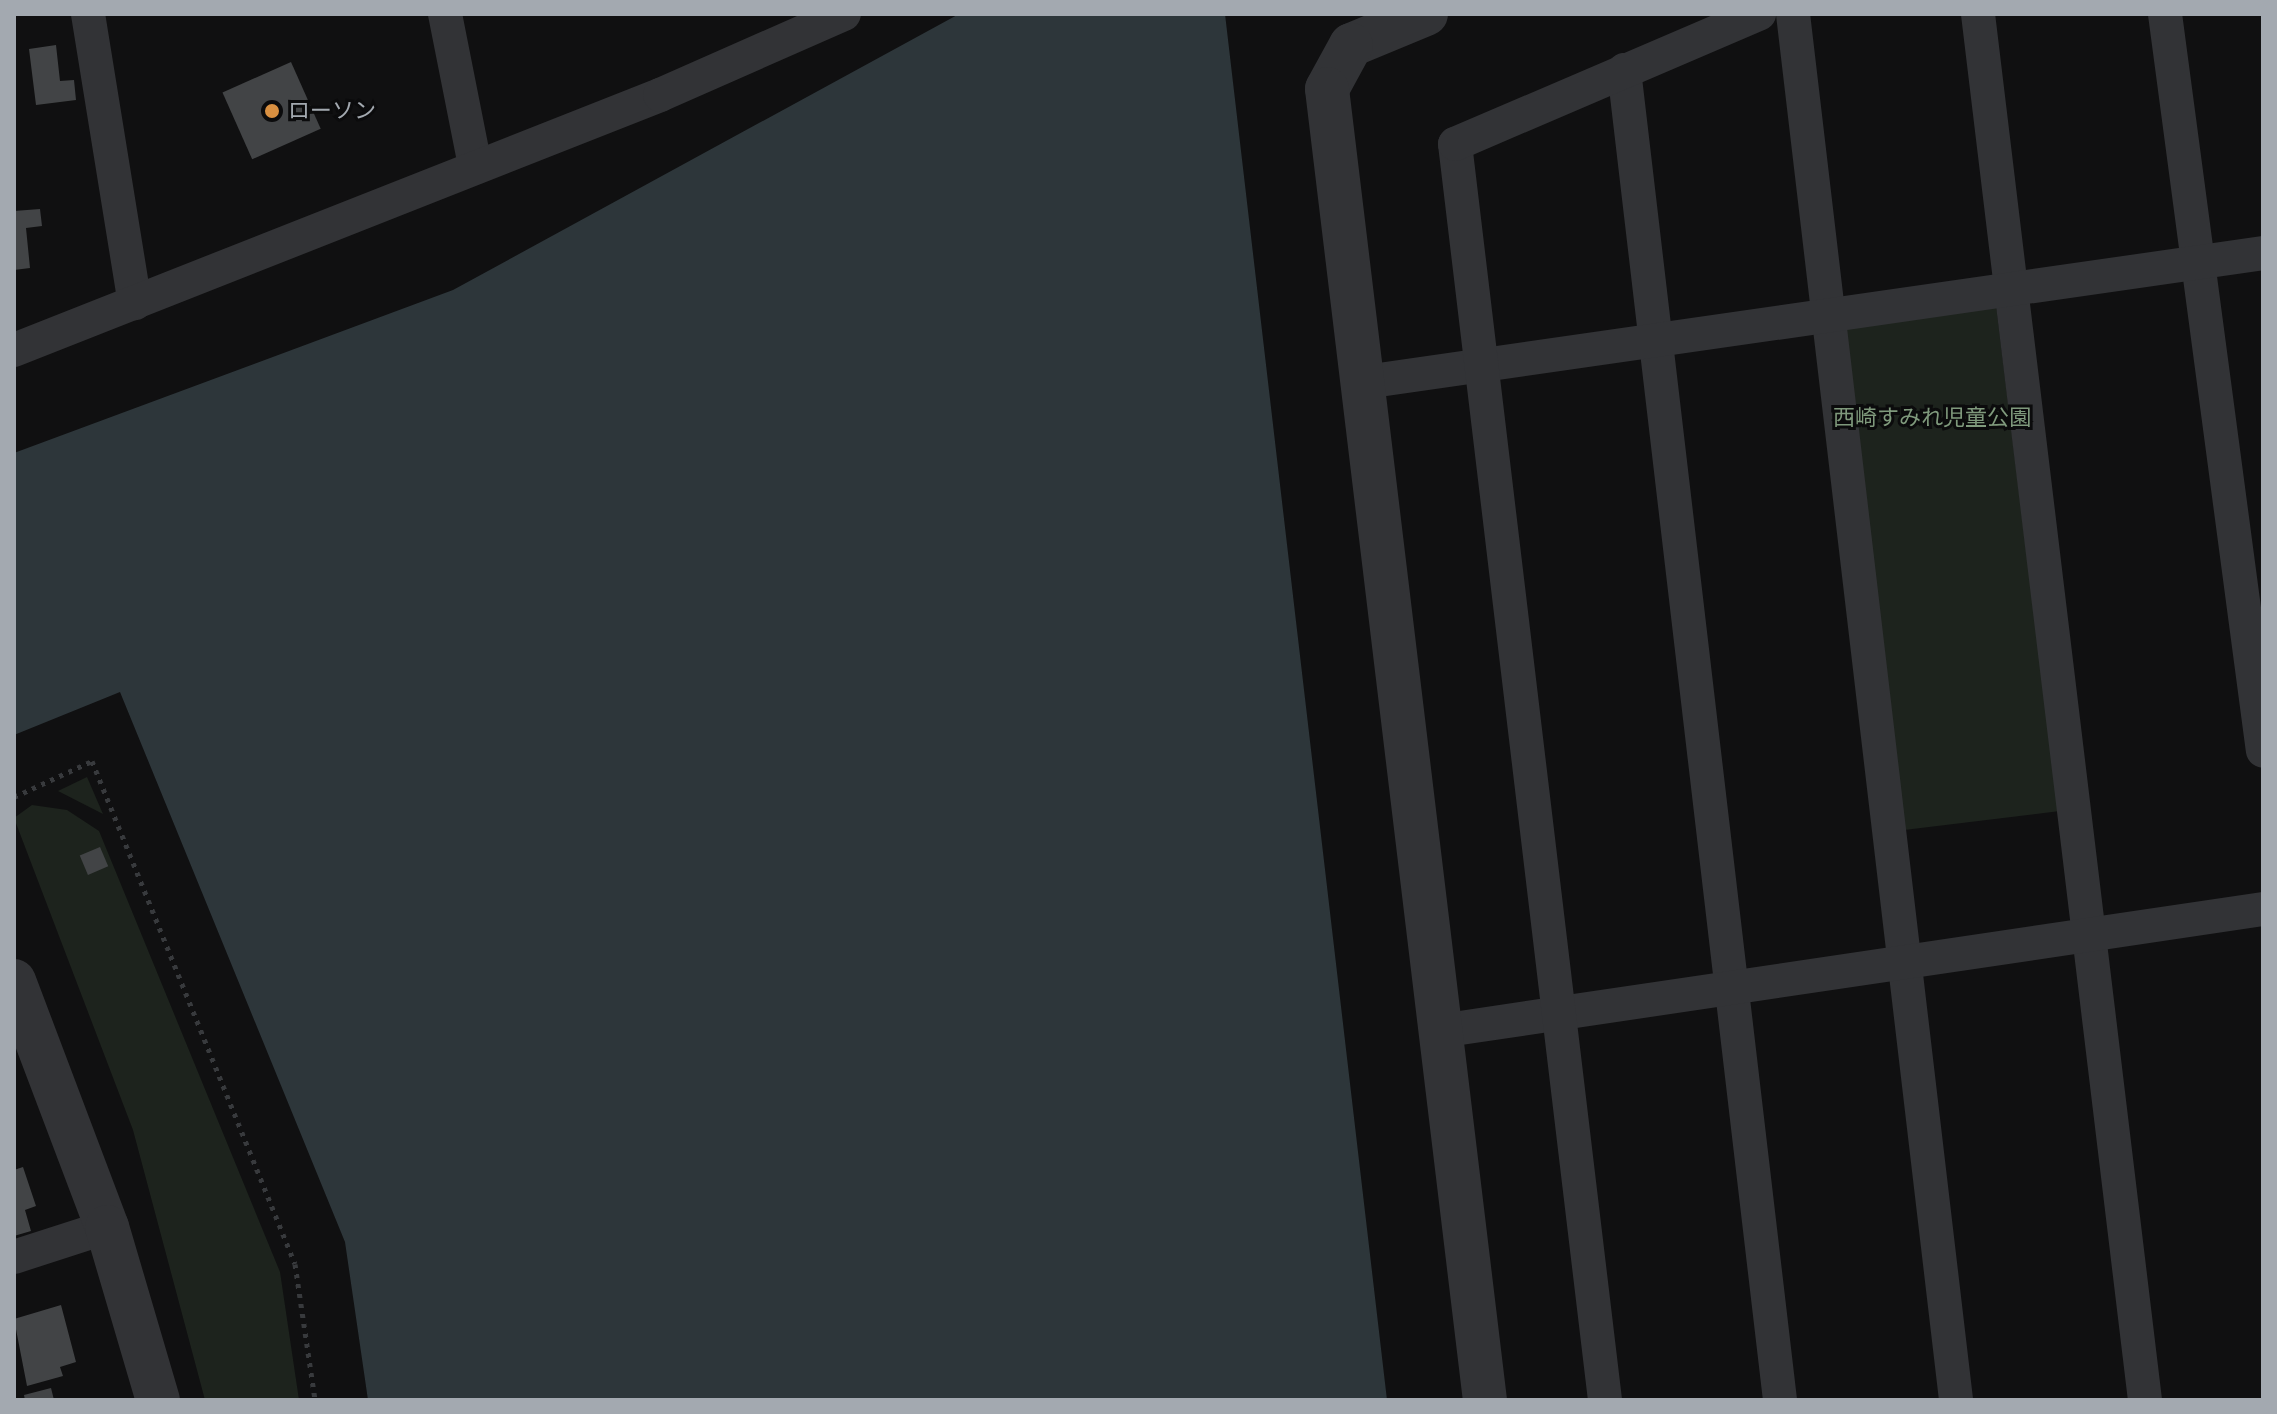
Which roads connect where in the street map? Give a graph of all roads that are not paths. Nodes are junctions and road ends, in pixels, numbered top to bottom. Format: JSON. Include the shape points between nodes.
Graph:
{"nodes":[{"id":1,"x":88,"y":14,"type":"edge"},
{"id":2,"x":445,"y":14,"type":"edge"},
{"id":3,"x":844,"y":14,"type":"edge"},
{"id":4,"x":1426,"y":14,"type":"edge"},
{"id":5,"x":1759,"y":14,"type":"edge"},
{"id":6,"x":1793,"y":14,"type":"edge"},
{"id":7,"x":1978,"y":14,"type":"edge"},
{"id":8,"x":2165,"y":14,"type":"edge"},
{"id":9,"x":1624,"y":70,"type":"junction"},
{"id":10,"x":475,"y":165,"type":"junction"},
{"id":11,"x":2263,"y":253,"type":"edge"},
{"id":12,"x":2198,"y":262,"type":"junction"},
{"id":13,"x":2011,"y":289,"type":"junction"},
{"id":14,"x":135,"y":303,"type":"junction"},
{"id":15,"x":1829,"y":315,"type":"junction"},
{"id":16,"x":1655,"y":341,"type":"junction"},
{"id":17,"x":14,"y":350,"type":"edge"},
{"id":18,"x":1480,"y":366,"type":"junction"},
{"id":19,"x":1358,"y":383,"type":"junction"},
{"id":20,"x":2263,"y":751,"type":"edge"},
{"id":21,"x":2263,"y":909,"type":"edge"},
{"id":22,"x":2086,"y":936,"type":"junction"},
{"id":23,"x":1908,"y":964,"type":"junction"},
{"id":24,"x":14,"y":981,"type":"edge"},
{"id":25,"x":1733,"y":989,"type":"junction"},
{"id":26,"x":1561,"y":1013,"type":"junction"},
{"id":27,"x":1440,"y":1031,"type":"junction"},
{"id":28,"x":107,"y":1227,"type":"junction"},
{"id":29,"x":14,"y":1257,"type":"edge"},
{"id":30,"x":158,"y":1400,"type":"edge"},
{"id":31,"x":1485,"y":1400,"type":"edge"},
{"id":32,"x":1605,"y":1400,"type":"edge"},
{"id":33,"x":1780,"y":1400,"type":"edge"},
{"id":34,"x":1956,"y":1400,"type":"edge"},
{"id":35,"x":2145,"y":1400,"type":"edge"}],
"edges":[{"from":1,"to":14,"type":"street"},
{"from":2,"to":10,"type":"street"},
{"from":3,"to":10,"type":"street","via":[[660,95]]},
{"from":4,"to":19,"type":"street","via":[[1351,45],[1327,89]]},
{"from":5,"to":9,"type":"street"},
{"from":6,"to":15,"type":"street"},
{"from":7,"to":13,"type":"street"},
{"from":8,"to":12,"type":"street"},
{"from":9,"to":16,"type":"street"},
{"from":9,"to":18,"type":"street","via":[[1455,144]]},
{"from":10,"to":14,"type":"street"},
{"from":11,"to":12,"type":"street"},
{"from":12,"to":13,"type":"street"},
{"from":12,"to":20,"type":"street"},
{"from":13,"to":15,"type":"street"},
{"from":13,"to":22,"type":"street"},
{"from":14,"to":17,"type":"street"},
{"from":15,"to":16,"type":"street"},
{"from":15,"to":23,"type":"street"},
{"from":16,"to":18,"type":"street"},
{"from":16,"to":25,"type":"street"},
{"from":18,"to":19,"type":"street"},
{"from":18,"to":26,"type":"street"},
{"from":19,"to":27,"type":"street"},
{"from":21,"to":22,"type":"street"},
{"from":22,"to":23,"type":"street"},
{"from":22,"to":35,"type":"street"},
{"from":23,"to":25,"type":"street"},
{"from":23,"to":34,"type":"street"},
{"from":24,"to":28,"type":"street"},
{"from":25,"to":26,"type":"street"},
{"from":25,"to":33,"type":"street"},
{"from":26,"to":27,"type":"street"},
{"from":26,"to":32,"type":"street"},
{"from":27,"to":31,"type":"street"},
{"from":28,"to":29,"type":"street"},
{"from":28,"to":30,"type":"street"}]}
